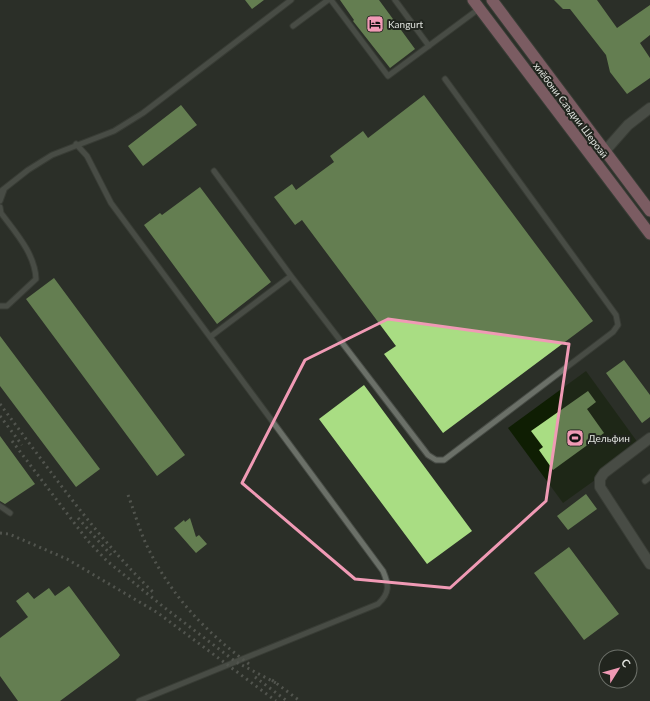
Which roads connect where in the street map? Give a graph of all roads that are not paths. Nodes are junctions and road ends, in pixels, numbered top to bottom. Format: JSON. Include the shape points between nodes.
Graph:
{"nodes":[{"id":1,"x":291,"y":0,"type":"edge"},
{"id":2,"x":330,"y":0,"type":"edge"},
{"id":3,"x":395,"y":0,"type":"edge"},
{"id":4,"x":492,"y":0,"type":"edge"},
{"id":5,"x":477,"y":4,"type":"edge"},
{"id":6,"x":293,"y":26,"type":"dead end"},
{"id":7,"x":429,"y":46,"type":"junction"},
{"id":8,"x":444,"y":79,"type":"dead end"},
{"id":9,"x":650,"y":108,"type":"edge"},
{"id":10,"x":76,"y":144,"type":"junction"},
{"id":11,"x":605,"y":151,"type":"junction"},
{"id":12,"x":214,"y":171,"type":"dead end"},
{"id":13,"x":2,"y":191,"type":"edge"},
{"id":14,"x":0,"y":201,"type":"edge"},
{"id":15,"x":0,"y":207,"type":"edge"},
{"id":16,"x":650,"y":211,"type":"edge"},
{"id":17,"x":650,"y":234,"type":"edge"},
{"id":18,"x":291,"y":276,"type":"junction"},
{"id":19,"x":0,"y":306,"type":"edge"},
{"id":20,"x":210,"y":337,"type":"junction"},
{"id":21,"x":650,"y":438,"type":"edge"},
{"id":22,"x":0,"y":506,"type":"edge"},
{"id":23,"x":10,"y":513,"type":"dead end"},
{"id":24,"x":650,"y":564,"type":"edge"},
{"id":25,"x":139,"y":701,"type":"edge"}],
"edges":[{"from":1,"to":10,"type":"lane","via":[[143,113],[114,131]]},
{"from":2,"to":6,"type":"lane"},
{"from":2,"to":7,"type":"lane","via":[[388,76]]},
{"from":3,"to":7,"type":"lane"},
{"from":4,"to":11,"type":"highway","name":"хиёбони Саъдии Шерозӣ"},
{"from":5,"to":7,"type":"lane"},
{"from":5,"to":17,"type":"highway","name":"хиёбони Саъдии Шерозӣ"},
{"from":8,"to":18,"type":"lane","via":[[616,315],[618,325],[613,332],[444,460],[436,460],[428,455]]},
{"from":9,"to":11,"type":"street","via":[[628,125]]},
{"from":10,"to":13,"type":"lane","via":[[28,170]]},
{"from":10,"to":20,"type":"lane","via":[[87,156],[111,203]]},
{"from":11,"to":16,"type":"highway","name":"хиёбони Саъдии Шерозӣ"},
{"from":12,"to":18,"type":"lane"},
{"from":13,"to":14,"type":"lane"},
{"from":15,"to":19,"type":"lane","via":[[29,253],[35,267],[36,279],[7,306]]},
{"from":18,"to":20,"type":"lane"},
{"from":20,"to":25,"type":"lane","via":[[383,571],[388,583],[386,597],[378,604]]},
{"from":21,"to":24,"type":"street","via":[[604,473],[600,479],[600,487]]},
{"from":22,"to":23,"type":"lane"}]}
